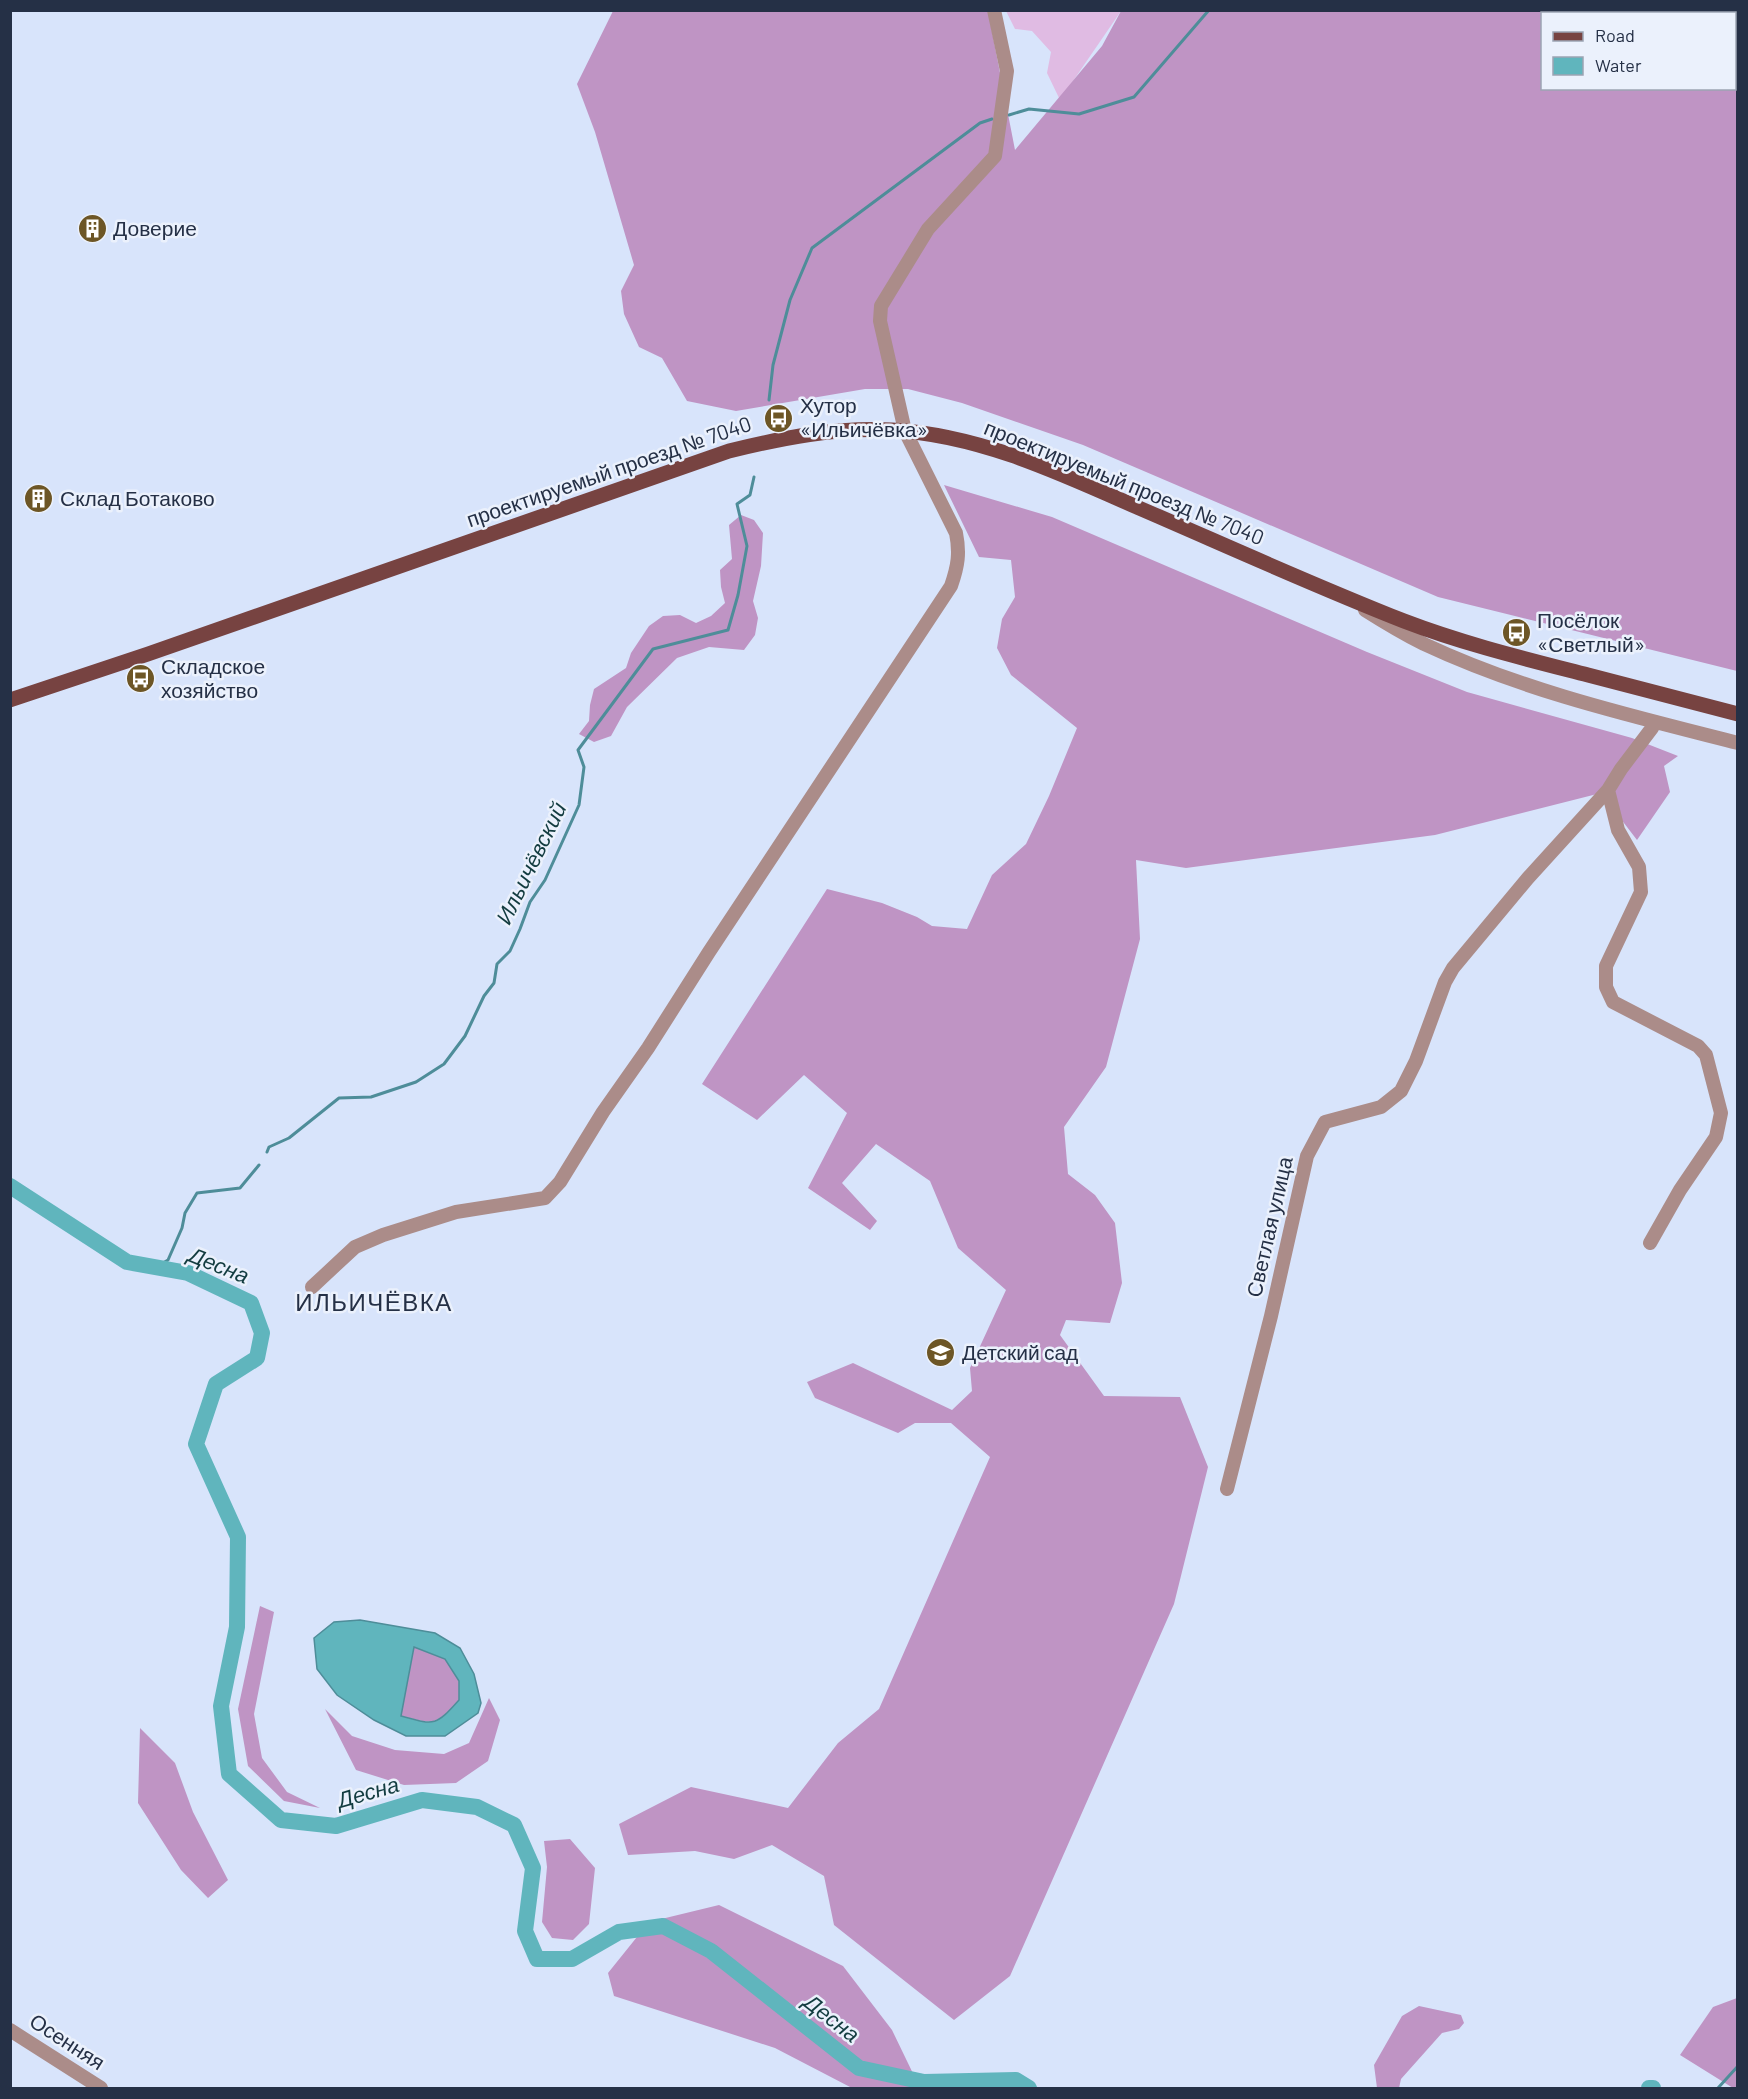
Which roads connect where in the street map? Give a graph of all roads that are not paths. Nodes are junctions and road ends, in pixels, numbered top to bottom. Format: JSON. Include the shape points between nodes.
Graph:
{"nodes":[{"id":1,"x":994,"y":10,"type":"edge"},
{"id":2,"x":905,"y":432,"type":"junction"},
{"id":3,"x":1337,"y":594,"type":"junction"},
{"id":4,"x":10,"y":700,"type":"edge"},
{"id":5,"x":1737,"y":714,"type":"edge"},
{"id":6,"x":1654,"y":722,"type":"junction"},
{"id":7,"x":1737,"y":742,"type":"edge"},
{"id":8,"x":1608,"y":790,"type":"junction"},
{"id":9,"x":1650,"y":1243,"type":"dead end"},
{"id":10,"x":312,"y":1287,"type":"dead end"},
{"id":11,"x":1227,"y":1489,"type":"dead end"},
{"id":12,"x":10,"y":2030,"type":"edge"},
{"id":13,"x":101,"y":2088,"type":"edge"}],
"edges":[{"from":1,"to":2,"type":"street","via":[[1006,71],[995,156],[928,229],[881,306],[880,321]]},
{"from":2,"to":3,"type":"main road","name":"проектируемый проезд № 7040","via":[[970,442],[1011,455]]},
{"from":2,"to":4,"type":"main road","name":"проектируемый проезд № 7040","via":[[829,432],[778,438],[729,452]]},
{"from":2,"to":10,"type":"street","via":[[956,533],[959,564],[951,586],[560,1182],[545,1198],[456,1212],[355,1247]]},
{"from":3,"to":5,"type":"main road","name":"проектируемый проезд № 7040","via":[[1474,645]]},
{"from":3,"to":6,"type":"street","via":[[1424,644],[1508,678]]},
{"from":6,"to":7,"type":"street"},
{"from":6,"to":8,"type":"street","name":"Светлая улица"},
{"from":8,"to":9,"type":"street","via":[[1618,830],[1640,867],[1641,892],[1606,966],[1606,987],[1613,1002],[1698,1046],[1706,1056],[1721,1113],[1716,1137]]},
{"from":8,"to":11,"type":"street","name":"Светлая улица","via":[[1453,968],[1401,1091],[1381,1107],[1325,1122],[1307,1156]]},
{"from":12,"to":13,"type":"street","name":"Осенняя"}]}
